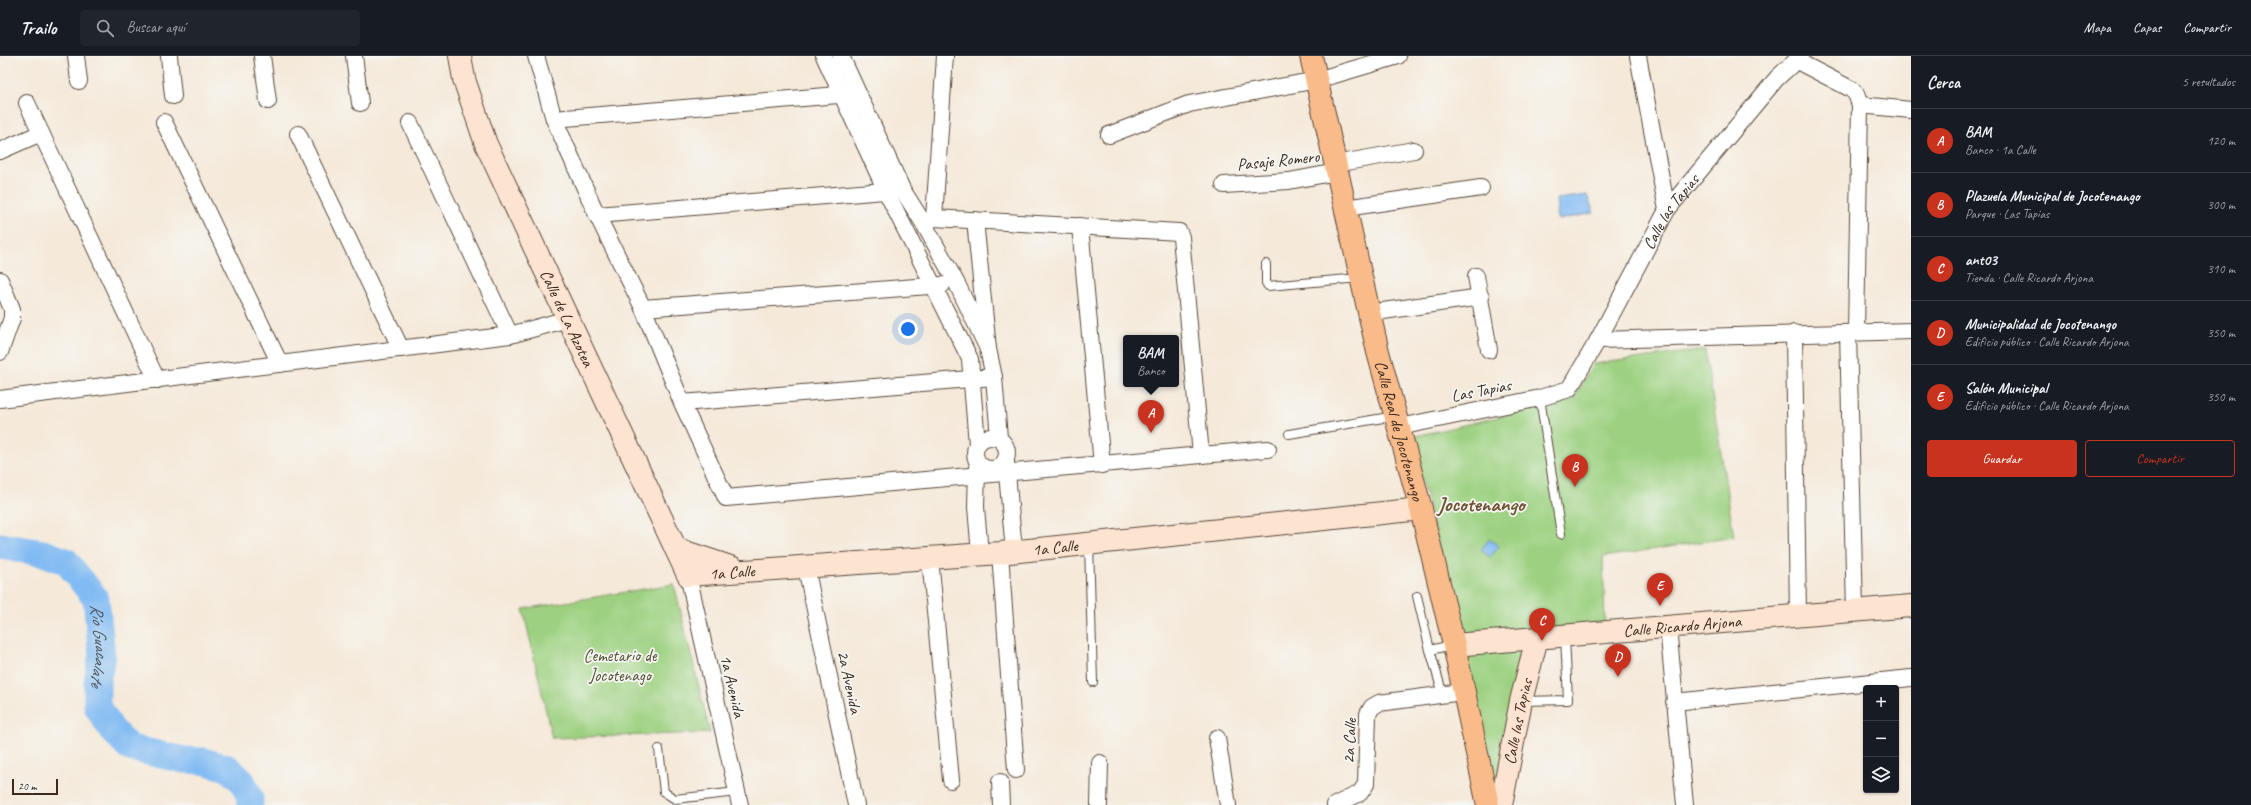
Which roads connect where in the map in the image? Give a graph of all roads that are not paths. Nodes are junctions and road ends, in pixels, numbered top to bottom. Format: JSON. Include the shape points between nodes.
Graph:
{"nodes":[{"id":1,"x":76,"y":56,"type":"edge"},
{"id":2,"x":169,"y":56,"type":"edge"},
{"id":3,"x":262,"y":56,"type":"edge"},
{"id":4,"x":354,"y":56,"type":"edge"},
{"id":5,"x":460,"y":56,"type":"edge"},
{"id":6,"x":536,"y":56,"type":"edge"},
{"id":7,"x":824,"y":56,"type":"edge"},
{"id":8,"x":841,"y":56,"type":"edge"},
{"id":9,"x":945,"y":56,"type":"edge"},
{"id":10,"x":1311,"y":56,"type":"edge"},
{"id":11,"x":1398,"y":56,"type":"edge"},
{"id":12,"x":1638,"y":56,"type":"edge"},
{"id":13,"x":1799,"y":58,"type":"edge"},
{"id":14,"x":1317,"y":80,"type":"junction"},
{"id":15,"x":79,"y":81,"type":"dead end"},
{"id":16,"x":857,"y":93,"type":"junction"},
{"id":17,"x":841,"y":95,"type":"junction"},
{"id":18,"x":173,"y":96,"type":"dead end"},
{"id":19,"x":268,"y":101,"type":"dead end"},
{"id":20,"x":27,"y":103,"type":"dead end"},
{"id":21,"x":360,"y":103,"type":"dead end"},
{"id":22,"x":1860,"y":105,"type":"junction"},
{"id":23,"x":1911,"y":110,"type":"edge"},
{"id":24,"x":554,"y":119,"type":"junction"},
{"id":25,"x":164,"y":122,"type":"dead end"},
{"id":26,"x":410,"y":123,"type":"dead end"},
{"id":27,"x":41,"y":133,"type":"junction"},
{"id":28,"x":298,"y":134,"type":"dead end"},
{"id":29,"x":1109,"y":135,"type":"dead end"},
{"id":30,"x":1414,"y":150,"type":"dead end"},
{"id":31,"x":0,"y":151,"type":"edge"},
{"id":32,"x":1336,"y":168,"type":"junction"},
{"id":33,"x":1224,"y":185,"type":"dead end"},
{"id":34,"x":1482,"y":188,"type":"dead end"},
{"id":35,"x":894,"y":190,"type":"junction"},
{"id":36,"x":1345,"y":208,"type":"junction"},
{"id":37,"x":1667,"y":210,"type":"junction"},
{"id":38,"x":597,"y":215,"type":"junction"},
{"id":39,"x":975,"y":220,"type":"junction"},
{"id":40,"x":929,"y":221,"type":"junction"},
{"id":41,"x":1080,"y":226,"type":"junction"},
{"id":42,"x":1266,"y":264,"type":"dead end"},
{"id":43,"x":1476,"y":276,"type":"dead end"},
{"id":44,"x":1362,"y":278,"type":"junction"},
{"id":45,"x":0,"y":280,"type":"edge"},
{"id":46,"x":956,"y":284,"type":"junction"},
{"id":47,"x":933,"y":286,"type":"junction"},
{"id":48,"x":1481,"y":297,"type":"junction"},
{"id":49,"x":643,"y":308,"type":"junction"},
{"id":50,"x":1369,"y":313,"type":"junction"},
{"id":51,"x":568,"y":319,"type":"junction"},
{"id":52,"x":1911,"y":331,"type":"edge"},
{"id":53,"x":1852,"y":333,"type":"junction"},
{"id":54,"x":1794,"y":334,"type":"junction"},
{"id":55,"x":510,"y":335,"type":"junction"},
{"id":56,"x":1598,"y":340,"type":"junction"},
{"id":57,"x":401,"y":349,"type":"junction"},
{"id":58,"x":988,"y":349,"type":"junction"},
{"id":59,"x":1489,"y":350,"type":"dead end"},
{"id":60,"x":0,"y":352,"type":"edge"},
{"id":61,"x":280,"y":364,"type":"junction"},
{"id":62,"x":994,"y":376,"type":"junction"},
{"id":63,"x":973,"y":378,"type":"junction"},
{"id":64,"x":158,"y":380,"type":"junction"},
{"id":65,"x":1569,"y":389,"type":"joint"},
{"id":66,"x":1540,"y":398,"type":"junction"},
{"id":67,"x":0,"y":399,"type":"edge"},
{"id":68,"x":682,"y":404,"type":"junction"},
{"id":69,"x":1397,"y":421,"type":"junction"},
{"id":70,"x":1289,"y":434,"type":"dead end"},
{"id":71,"x":999,"y":438,"type":"junction"},
{"id":72,"x":977,"y":444,"type":"junction"},
{"id":73,"x":1268,"y":449,"type":"dead end"},
{"id":74,"x":1201,"y":455,"type":"junction"},
{"id":75,"x":1102,"y":465,"type":"junction"},
{"id":76,"x":1007,"y":466,"type":"junction"},
{"id":77,"x":977,"y":470,"type":"junction"},
{"id":78,"x":1421,"y":510,"type":"junction"},
{"id":79,"x":1561,"y":534,"type":"dead end"},
{"id":80,"x":1089,"y":544,"type":"junction"},
{"id":81,"x":676,"y":549,"type":"junction"},
{"id":82,"x":998,"y":552,"type":"junction"},
{"id":83,"x":930,"y":558,"type":"junction"},
{"id":84,"x":806,"y":567,"type":"junction"},
{"id":85,"x":741,"y":571,"type":"junction"},
{"id":86,"x":688,"y":575,"type":"junction"},
{"id":87,"x":1416,"y":596,"type":"dead end"},
{"id":88,"x":1911,"y":606,"type":"edge"},
{"id":89,"x":1855,"y":611,"type":"junction"},
{"id":90,"x":1798,"y":616,"type":"junction"},
{"id":91,"x":1668,"y":627,"type":"junction"},
{"id":92,"x":1565,"y":636,"type":"junction"},
{"id":93,"x":1537,"y":638,"type":"junction"},
{"id":94,"x":1454,"y":645,"type":"junction"},
{"id":95,"x":1430,"y":650,"type":"junction"},
{"id":96,"x":1911,"y":678,"type":"edge"},
{"id":97,"x":1093,"y":682,"type":"dead end"},
{"id":98,"x":1452,"y":693,"type":"junction"},
{"id":99,"x":1521,"y":701,"type":"junction"},
{"id":100,"x":1674,"y":702,"type":"junction"},
{"id":101,"x":1217,"y":738,"type":"dead end"},
{"id":102,"x":659,"y":749,"type":"dead end"},
{"id":103,"x":1100,"y":764,"type":"dead end"},
{"id":104,"x":1016,"y":770,"type":"dead end"},
{"id":105,"x":951,"y":780,"type":"dead end"},
{"id":106,"x":1000,"y":782,"type":"dead end"},
{"id":107,"x":739,"y":799,"type":"edge"},
{"id":108,"x":856,"y":805,"type":"edge"},
{"id":109,"x":1001,"y":805,"type":"edge"},
{"id":110,"x":1099,"y":805,"type":"edge"},
{"id":111,"x":1228,"y":805,"type":"edge"},
{"id":112,"x":1335,"y":805,"type":"edge"},
{"id":113,"x":1488,"y":805,"type":"edge"},
{"id":114,"x":1501,"y":805,"type":"edge"},
{"id":115,"x":1685,"y":805,"type":"edge"}],
"edges":[{"from":1,"to":15,"type":"street"},
{"from":2,"to":18,"type":"street"},
{"from":3,"to":19,"type":"street"},
{"from":4,"to":21,"type":"street"},
{"from":5,"to":51,"type":"street","name":"Calle de La Azotea","via":[[464,79],[486,144]]},
{"from":6,"to":24,"type":"street"},
{"from":7,"to":17,"type":"street"},
{"from":8,"to":16,"type":"street"},
{"from":9,"to":40,"type":"street"},
{"from":10,"to":14,"type":"main road","name":"Calle Real de Jocotenango"},
{"from":11,"to":14,"type":"street"},
{"from":12,"to":37,"type":"street"},
{"from":13,"to":22,"type":"street","via":[[1850,88],[1856,94]]},
{"from":13,"to":37,"type":"street","name":"Calle las Tapias","via":[[1777,78]]},
{"from":14,"to":29,"type":"street","via":[[1189,104]]},
{"from":14,"to":32,"type":"main road","name":"Calle Real de Jocotenango"},
{"from":16,"to":17,"type":"street"},
{"from":16,"to":35,"type":"street"},
{"from":17,"to":24,"type":"street"},
{"from":17,"to":35,"type":"street"},
{"from":20,"to":27,"type":"street"},
{"from":22,"to":23,"type":"street"},
{"from":22,"to":53,"type":"street"},
{"from":24,"to":38,"type":"street"},
{"from":25,"to":61,"type":"street"},
{"from":26,"to":55,"type":"street"},
{"from":27,"to":31,"type":"street"},
{"from":27,"to":64,"type":"street"},
{"from":28,"to":57,"type":"street"},
{"from":30,"to":32,"type":"street","name":"Pasaje Romero"},
{"from":32,"to":33,"type":"street","name":"Pasaje Romero","via":[[1288,181]]},
{"from":32,"to":36,"type":"main road","name":"Calle Real de Jocotenango"},
{"from":34,"to":36,"type":"street"},
{"from":35,"to":38,"type":"street"},
{"from":35,"to":40,"type":"street"},
{"from":35,"to":47,"type":"street"},
{"from":36,"to":44,"type":"main road","name":"Calle Real de Jocotenango"},
{"from":37,"to":56,"type":"street","name":"Calle las Tapias"},
{"from":38,"to":49,"type":"street"},
{"from":39,"to":40,"type":"street"},
{"from":39,"to":41,"type":"street"},
{"from":39,"to":58,"type":"street"},
{"from":40,"to":46,"type":"street"},
{"from":41,"to":74,"type":"street","via":[[1179,232]]},
{"from":41,"to":75,"type":"street"},
{"from":42,"to":44,"type":"lane","via":[[1268,286]]},
{"from":43,"to":48,"type":"street"},
{"from":44,"to":50,"type":"main road","name":"Calle Real de Jocotenango"},
{"from":45,"to":60,"type":"street","via":[[12,309],[12,318]]},
{"from":46,"to":47,"type":"street"},
{"from":46,"to":58,"type":"street"},
{"from":47,"to":49,"type":"street"},
{"from":47,"to":63,"type":"street","via":[[970,359]]},
{"from":48,"to":50,"type":"street"},
{"from":48,"to":59,"type":"street"},
{"from":49,"to":68,"type":"street"},
{"from":50,"to":69,"type":"main road","name":"Calle Real de Jocotenango"},
{"from":51,"to":55,"type":"street"},
{"from":51,"to":81,"type":"street","name":"Calle de La Azotea"},
{"from":52,"to":53,"type":"street"},
{"from":53,"to":54,"type":"street"},
{"from":53,"to":89,"type":"street"},
{"from":54,"to":56,"type":"street"},
{"from":54,"to":90,"type":"street"},
{"from":55,"to":57,"type":"street"},
{"from":56,"to":65,"type":"street","name":"Calle las Tapias"},
{"from":57,"to":61,"type":"street"},
{"from":58,"to":62,"type":"street"},
{"from":61,"to":64,"type":"street"},
{"from":62,"to":63,"type":"street"},
{"from":62,"to":71,"type":"street"},
{"from":63,"to":68,"type":"street"},
{"from":63,"to":72,"type":"street"},
{"from":64,"to":67,"type":"street"},
{"from":65,"to":66,"type":"street","name":"Las Tapias"},
{"from":66,"to":69,"type":"street","name":"Las Tapias"},
{"from":66,"to":79,"type":"lane"},
{"from":68,"to":77,"type":"street","via":[[724,496],[730,499]]},
{"from":69,"to":70,"type":"lane"},
{"from":69,"to":78,"type":"main road","name":"Calle Real de Jocotenango"},
{"from":71,"to":72,"type":"street","via":[[989,436]]},
{"from":71,"to":76,"type":"street","via":[[1007,449]]},
{"from":72,"to":77,"type":"street"},
{"from":73,"to":74,"type":"street"},
{"from":74,"to":75,"type":"street"},
{"from":75,"to":76,"type":"street"},
{"from":76,"to":77,"type":"street"},
{"from":76,"to":82,"type":"street"},
{"from":77,"to":82,"type":"street"},
{"from":78,"to":80,"type":"street","name":"1a Calle"},
{"from":78,"to":94,"type":"main road","name":"Calle Real de Jocotenango"},
{"from":80,"to":82,"type":"street","name":"1a Calle"},
{"from":80,"to":97,"type":"lane"},
{"from":81,"to":85,"type":"street"},
{"from":81,"to":86,"type":"street","name":"Calle de La Azotea"},
{"from":82,"to":83,"type":"street","name":"1a Calle"},
{"from":82,"to":104,"type":"street"},
{"from":83,"to":84,"type":"street","name":"1a Calle"},
{"from":83,"to":105,"type":"street"},
{"from":84,"to":85,"type":"street","name":"1a Calle"},
{"from":84,"to":108,"type":"street","name":"2a Avenida"},
{"from":85,"to":86,"type":"street","name":"1a Calle"},
{"from":86,"to":107,"type":"street","name":"1a Avenida"},
{"from":87,"to":95,"type":"lane"},
{"from":88,"to":89,"type":"street","name":"Calle Ricardo Arjona"},
{"from":89,"to":90,"type":"street","name":"Calle Ricardo Arjona"},
{"from":90,"to":91,"type":"street","name":"Calle Ricardo Arjona"},
{"from":91,"to":92,"type":"street","name":"Calle Ricardo Arjona"},
{"from":91,"to":100,"type":"street"},
{"from":92,"to":93,"type":"street","name":"Calle Ricardo Arjona"},
{"from":92,"to":99,"type":"lane","via":[[1568,700]]},
{"from":93,"to":94,"type":"street","name":"Calle Ricardo Arjona"},
{"from":93,"to":99,"type":"street","name":"Calle las Tapias"},
{"from":94,"to":95,"type":"lane"},
{"from":94,"to":98,"type":"main road","name":"Calle Real de Jocotenango"},
{"from":95,"to":98,"type":"lane"},
{"from":96,"to":100,"type":"street"},
{"from":98,"to":112,"type":"street","name":"2a Calle","via":[[1379,703],[1372,707],[1368,714],[1366,784],[1360,793]]},
{"from":98,"to":113,"type":"main road","name":"Calle Real de Jocotenango"},
{"from":99,"to":114,"type":"street","name":"Calle las Tapias"},
{"from":100,"to":115,"type":"street"},
{"from":101,"to":111,"type":"street"},
{"from":102,"to":107,"type":"lane","via":[[664,792],[669,797]]},
{"from":103,"to":110,"type":"street"},
{"from":106,"to":109,"type":"street"}]}
